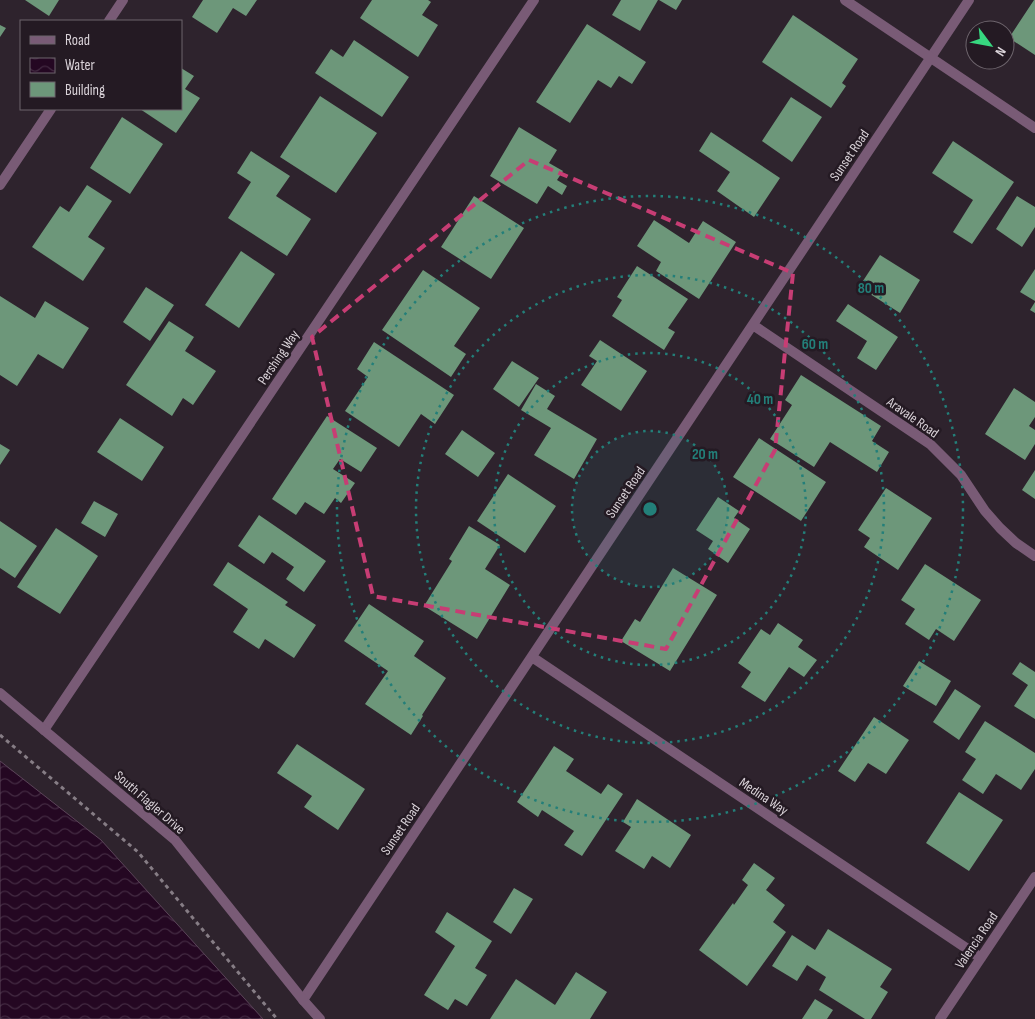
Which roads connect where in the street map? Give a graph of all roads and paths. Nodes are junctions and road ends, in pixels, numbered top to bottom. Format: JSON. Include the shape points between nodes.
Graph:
{"nodes":[{"id":1,"x":123,"y":0,"type":"edge"},
{"id":2,"x":534,"y":0,"type":"edge"},
{"id":3,"x":845,"y":0,"type":"edge"},
{"id":4,"x":969,"y":0,"type":"edge"},
{"id":5,"x":110,"y":20,"type":"edge"},
{"id":6,"x":930,"y":58,"type":"junction"},
{"id":7,"x":50,"y":110,"type":"edge"},
{"id":8,"x":1035,"y":128,"type":"edge"},
{"id":9,"x":0,"y":185,"type":"edge"},
{"id":10,"x":753,"y":325,"type":"junction"},
{"id":11,"x":1035,"y":556,"type":"edge"},
{"id":12,"x":532,"y":657,"type":"junction"},
{"id":13,"x":0,"y":694,"type":"edge"},
{"id":14,"x":44,"y":730,"type":"junction"},
{"id":15,"x":0,"y":735,"type":"edge"},
{"id":16,"x":1035,"y":877,"type":"edge"},
{"id":17,"x":981,"y":958,"type":"junction"},
{"id":18,"x":303,"y":1000,"type":"junction"},
{"id":19,"x":277,"y":1019,"type":"edge"},
{"id":20,"x":320,"y":1019,"type":"edge"},
{"id":21,"x":940,"y":1019,"type":"edge"}],
"edges":[{"from":1,"to":5,"type":"street"},
{"from":2,"to":14,"type":"street","name":"Pershing Way"},
{"from":3,"to":6,"type":"street"},
{"from":4,"to":6,"type":"street","name":"Sunset Road"},
{"from":6,"to":8,"type":"street"},
{"from":6,"to":10,"type":"street","name":"Sunset Road"},
{"from":7,"to":9,"type":"street"},
{"from":10,"to":11,"type":"street","name":"Aravale Road","via":[[930,444],[961,476],[1000,528]]},
{"from":10,"to":12,"type":"street","name":"Sunset Road"},
{"from":12,"to":17,"type":"street","name":"Medina Way"},
{"from":12,"to":18,"type":"street","name":"Sunset Road"},
{"from":13,"to":14,"type":"street","name":"South Flagler Drive"},
{"from":14,"to":18,"type":"street","name":"South Flagler Drive","via":[[175,840]]},
{"from":15,"to":19,"type":"path","via":[[138,852]]},
{"from":16,"to":17,"type":"street","name":"Valencia Road"},
{"from":17,"to":21,"type":"street","name":"Valencia Road"},
{"from":18,"to":20,"type":"street","name":"South Flagler Drive"}]}
